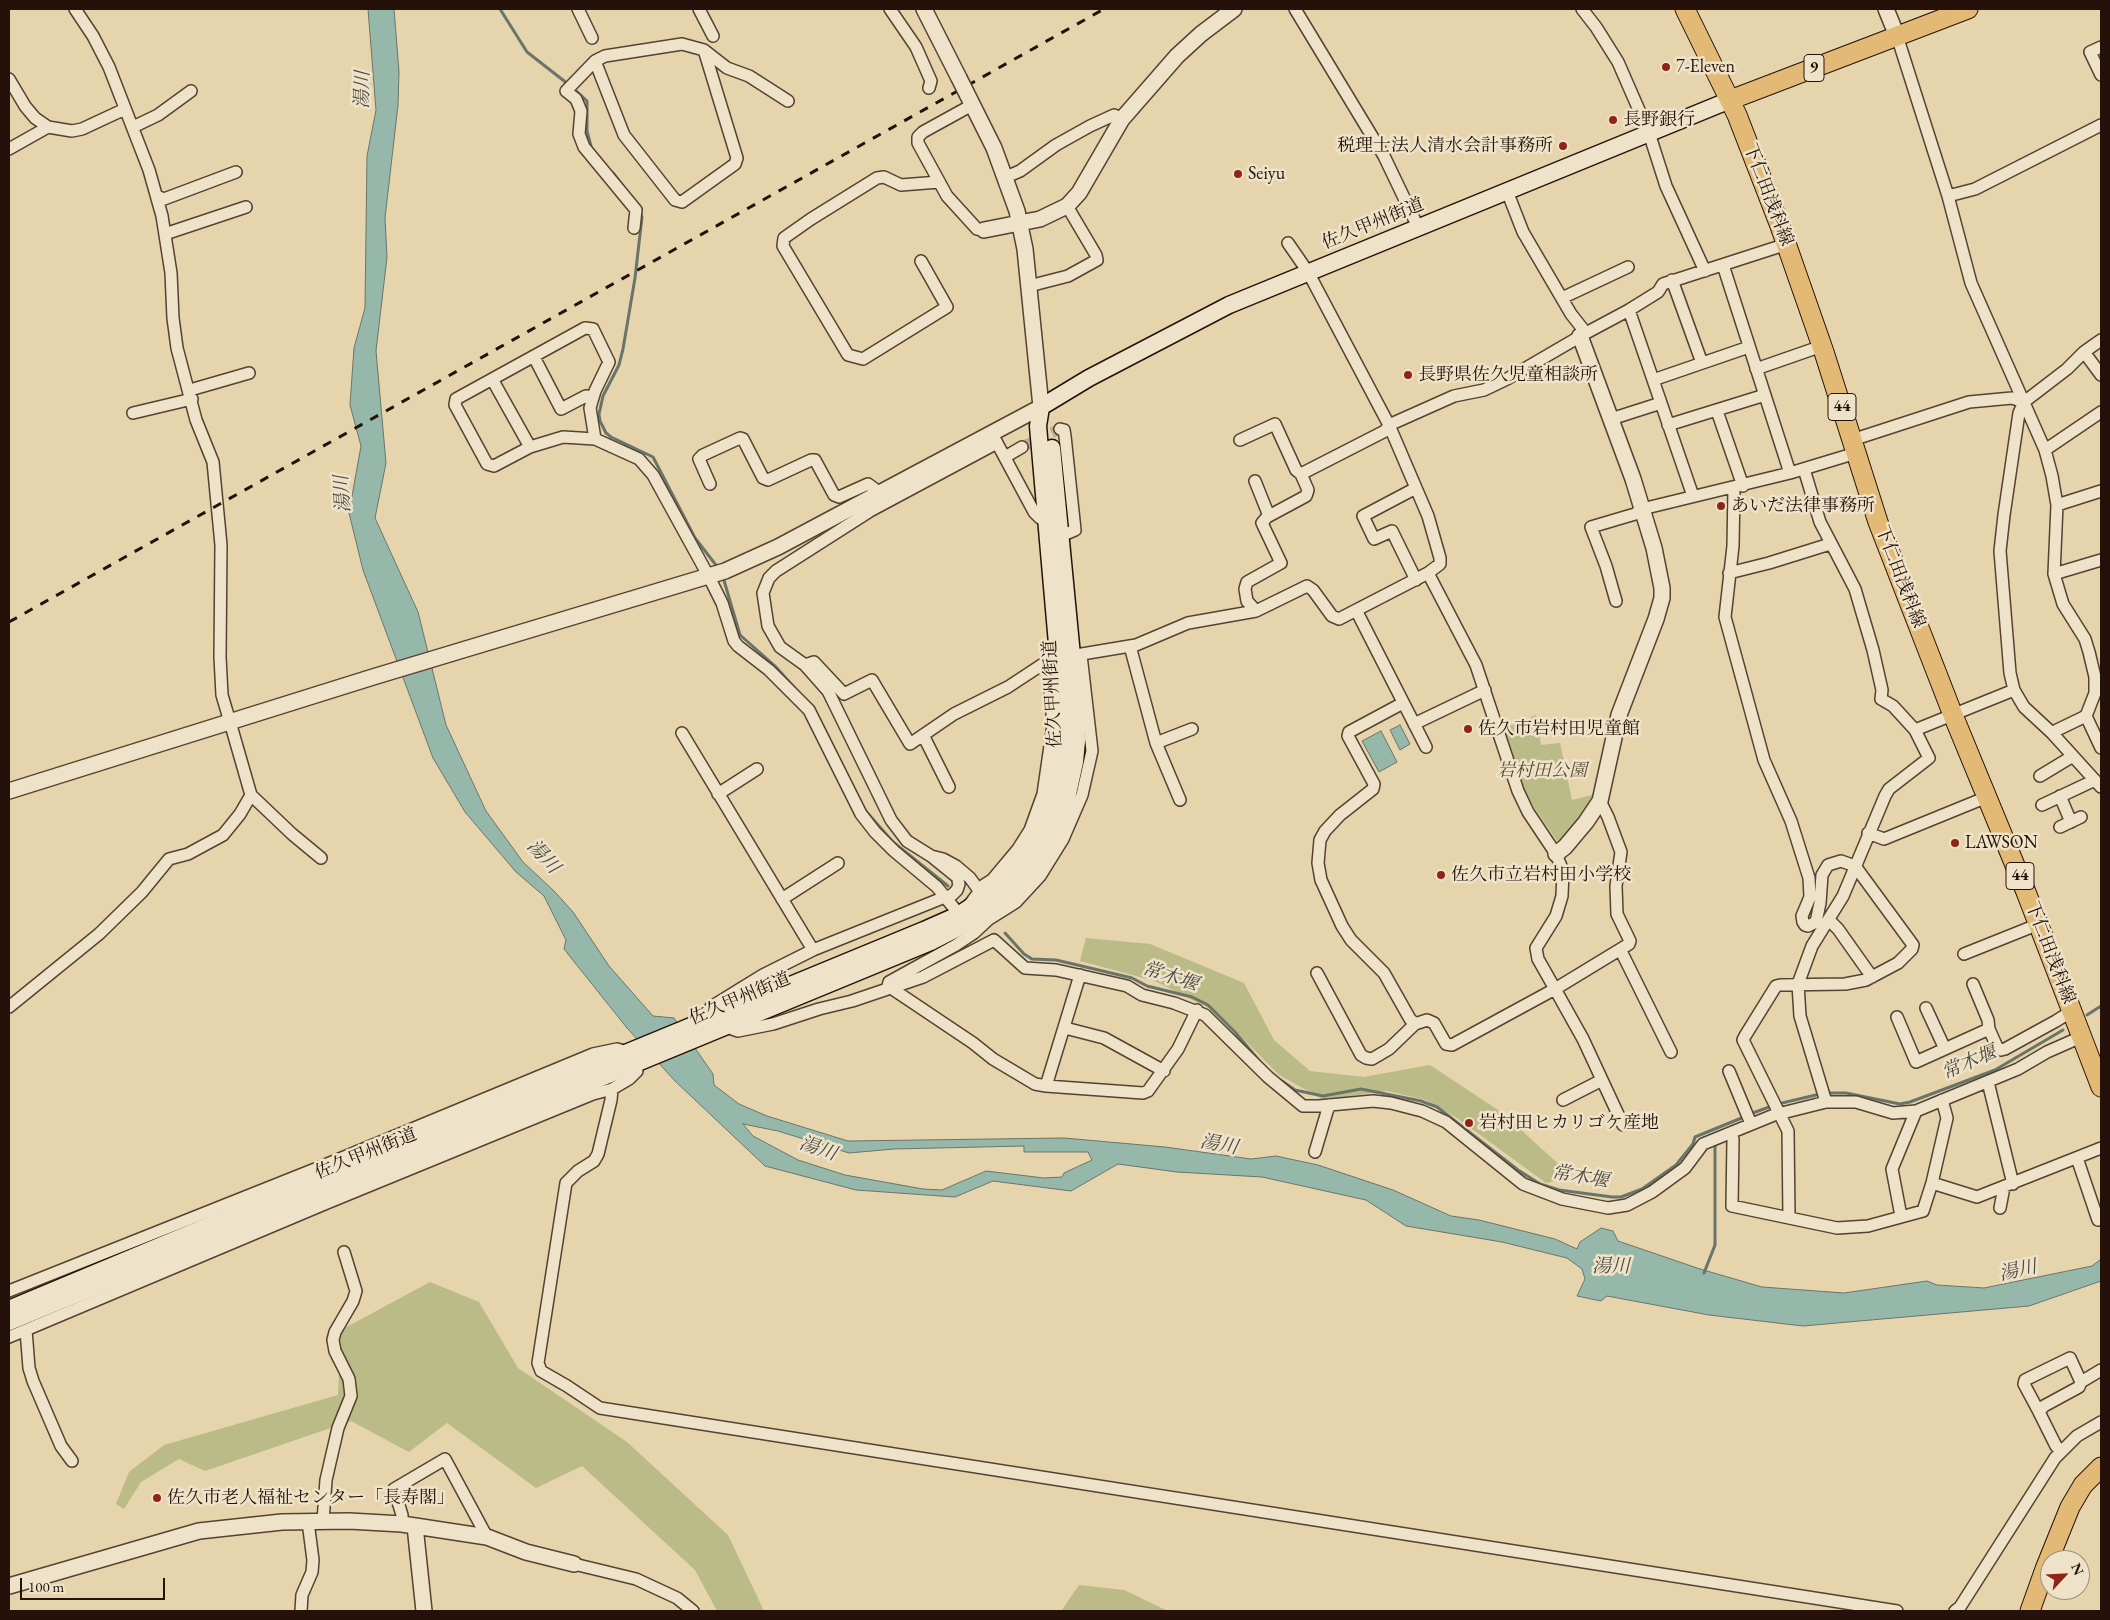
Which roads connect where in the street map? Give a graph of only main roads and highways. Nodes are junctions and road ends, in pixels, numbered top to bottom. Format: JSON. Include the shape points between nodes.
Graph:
{"nodes":[{"id":1,"x":1686,"y":9,"type":"edge"},
{"id":2,"x":1968,"y":9,"type":"edge"},
{"id":3,"x":1730,"y":100,"type":"junction"},
{"id":4,"x":1041,"y":407,"type":"junction"},
{"id":5,"x":1064,"y":658,"type":"junction"},
{"id":6,"x":716,"y":1024,"type":"junction"},
{"id":7,"x":636,"y":1056,"type":"junction"},
{"id":8,"x":2101,"y":1087,"type":"edge"},
{"id":9,"x":9,"y":1309,"type":"edge"},
{"id":10,"x":9,"y":1322,"type":"edge"},
{"id":11,"x":2101,"y":1467,"type":"edge"},
{"id":12,"x":2030,"y":1611,"type":"edge"}],
"edges":[{"from":1,"to":3,"type":"main road","name":"下仁田浅科線","number":"44"},
{"from":2,"to":3,"type":"main road","number":"9"},
{"from":3,"to":4,"type":"main road","name":"佐久甲州街道","via":[[1203,317]]},
{"from":3,"to":8,"type":"main road","name":"下仁田浅科線","number":"44","via":[[1787,244],[1878,522]]},
{"from":4,"to":5,"type":"main road","name":"佐久甲州街道","via":[[1038,426]]},
{"from":4,"to":5,"type":"main road","name":"佐久甲州街道","via":[[1050,425],[1061,536]]},
{"from":5,"to":6,"type":"main road","name":"佐久甲州街道","via":[[1060,766],[1050,804],[1032,842],[1012,872],[994,890],[924,930]]},
{"from":5,"to":6,"type":"main road","name":"佐久甲州街道","via":[[1077,718],[1073,776],[1066,803],[1053,833],[1028,872],[985,921]]},
{"from":6,"to":7,"type":"main road","name":"佐久甲州街道"},
{"from":7,"to":9,"type":"main road","name":"佐久甲州街道"},
{"from":7,"to":10,"type":"main road","name":"佐久甲州街道"},
{"from":11,"to":12,"type":"main road","via":[[2083,1485],[2070,1507]]}]}
